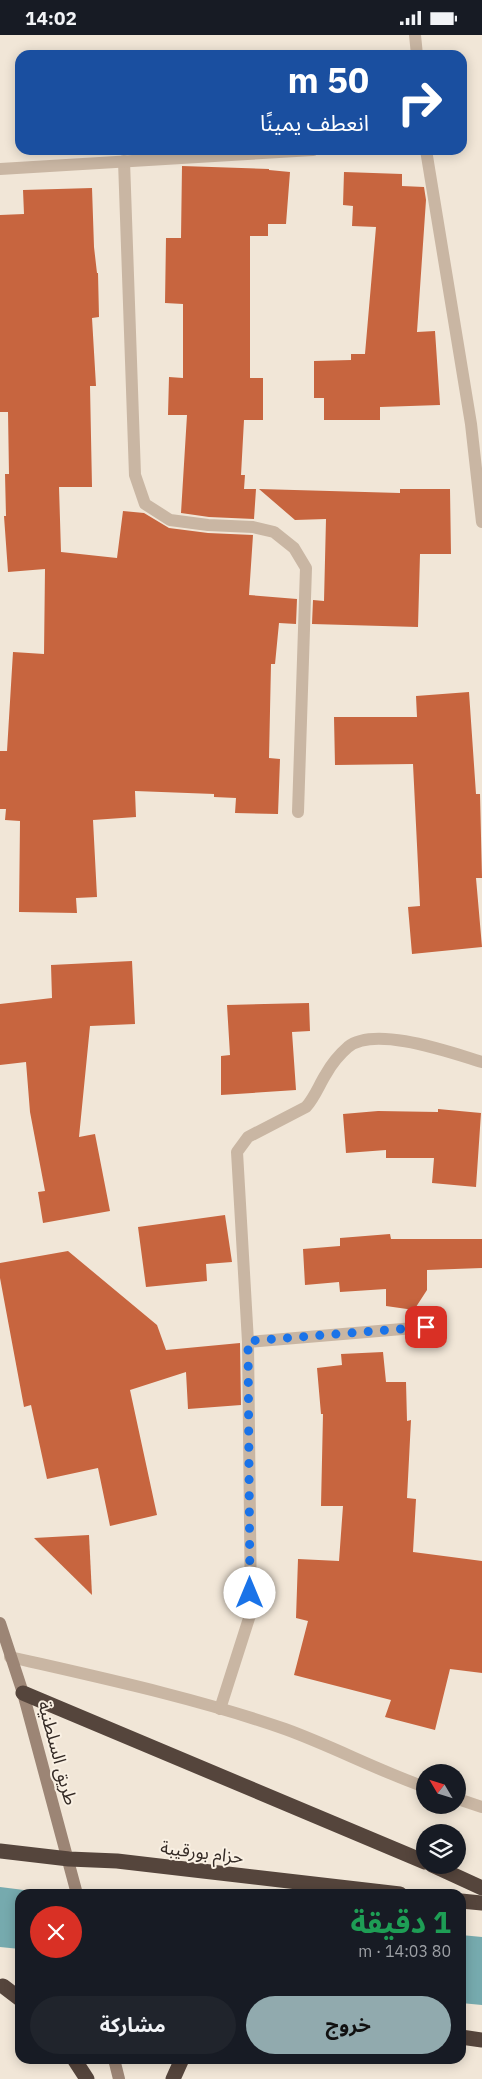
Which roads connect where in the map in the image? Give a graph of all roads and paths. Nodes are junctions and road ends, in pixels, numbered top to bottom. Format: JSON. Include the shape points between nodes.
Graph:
{"nodes":[{"id":1,"x":415,"y":35,"type":"edge"},
{"id":2,"x":416,"y":50,"type":"edge"},
{"id":3,"x":227,"y":155,"type":"edge"},
{"id":4,"x":427,"y":155,"type":"edge"},
{"id":5,"x":124,"y":161,"type":"junction"},
{"id":6,"x":0,"y":169,"type":"edge"},
{"id":7,"x":477,"y":424,"type":"edge"},
{"id":8,"x":482,"y":522,"type":"edge"},
{"id":9,"x":298,"y":812,"type":"dead end"},
{"id":10,"x":482,"y":1062,"type":"edge"},
{"id":11,"x":426,"y":1327,"type":"dead end"},
{"id":12,"x":248,"y":1341,"type":"junction"},
{"id":13,"x":0,"y":1623,"type":"edge"},
{"id":14,"x":10,"y":1657,"type":"junction"},
{"id":15,"x":23,"y":1693,"type":"junction"},
{"id":16,"x":220,"y":1709,"type":"junction"},
{"id":17,"x":416,"y":1783,"type":"edge"},
{"id":18,"x":466,"y":1802,"type":"edge"},
{"id":19,"x":482,"y":1807,"type":"edge"},
{"id":20,"x":0,"y":1851,"type":"edge"},
{"id":21,"x":416,"y":1858,"type":"edge"},
{"id":22,"x":68,"y":1859,"type":"junction"},
{"id":23,"x":452,"y":1874,"type":"edge"},
{"id":24,"x":482,"y":1888,"type":"edge"},
{"id":25,"x":76,"y":1889,"type":"edge"},
{"id":26,"x":357,"y":1889,"type":"edge"},
{"id":27,"x":466,"y":1901,"type":"edge"},
{"id":28,"x":482,"y":1903,"type":"edge"},
{"id":29,"x":1,"y":1986,"type":"edge"},
{"id":30,"x":15,"y":1988,"type":"edge"},
{"id":31,"x":15,"y":1996,"type":"edge"},
{"id":32,"x":466,"y":2037,"type":"edge"},
{"id":33,"x":482,"y":2039,"type":"edge"},
{"id":34,"x":77,"y":2064,"type":"edge"},
{"id":35,"x":115,"y":2064,"type":"edge"},
{"id":36,"x":180,"y":2064,"type":"edge"},
{"id":37,"x":86,"y":2079,"type":"edge"},
{"id":38,"x":119,"y":2079,"type":"edge"},
{"id":39,"x":173,"y":2079,"type":"edge"}],
"edges":[{"from":1,"to":2,"type":"street"},
{"from":3,"to":5,"type":"street"},
{"from":4,"to":7,"type":"street"},
{"from":5,"to":6,"type":"street"},
{"from":5,"to":9,"type":"street","via":[[135,475],[145,504],[170,520],[253,527],[274,532],[294,548],[306,568]]},
{"from":7,"to":8,"type":"street"},
{"from":10,"to":12,"type":"street","via":[[410,1041],[369,1039],[349,1046],[326,1072],[306,1107],[248,1137],[237,1152]]},
{"from":11,"to":12,"type":"street"},
{"from":12,"to":16,"type":"street","via":[[251,1611]]},
{"from":13,"to":14,"type":"main road","name":"طريق السلطنية"},
{"from":14,"to":15,"type":"main road","name":"طريق السلطنية"},
{"from":14,"to":16,"type":"street"},
{"from":15,"to":21,"type":"highway"},
{"from":15,"to":22,"type":"main road","name":"طريق السلطنية"},
{"from":16,"to":17,"type":"street","via":[[286,1730]]},
{"from":18,"to":19,"type":"street"},
{"from":20,"to":22,"type":"highway","name":"حزام بورقيبة"},
{"from":22,"to":25,"type":"main road","name":"طريق السلطنية"},
{"from":22,"to":26,"type":"highway","name":"حزام بورقيبة","via":[[117,1861]]},
{"from":23,"to":24,"type":"highway"},
{"from":27,"to":28,"type":"highway"},
{"from":29,"to":30,"type":"highway"},
{"from":29,"to":31,"type":"highway"},
{"from":32,"to":33,"type":"highway"},
{"from":34,"to":37,"type":"highway"},
{"from":35,"to":38,"type":"main road"},
{"from":36,"to":39,"type":"highway"}]}
